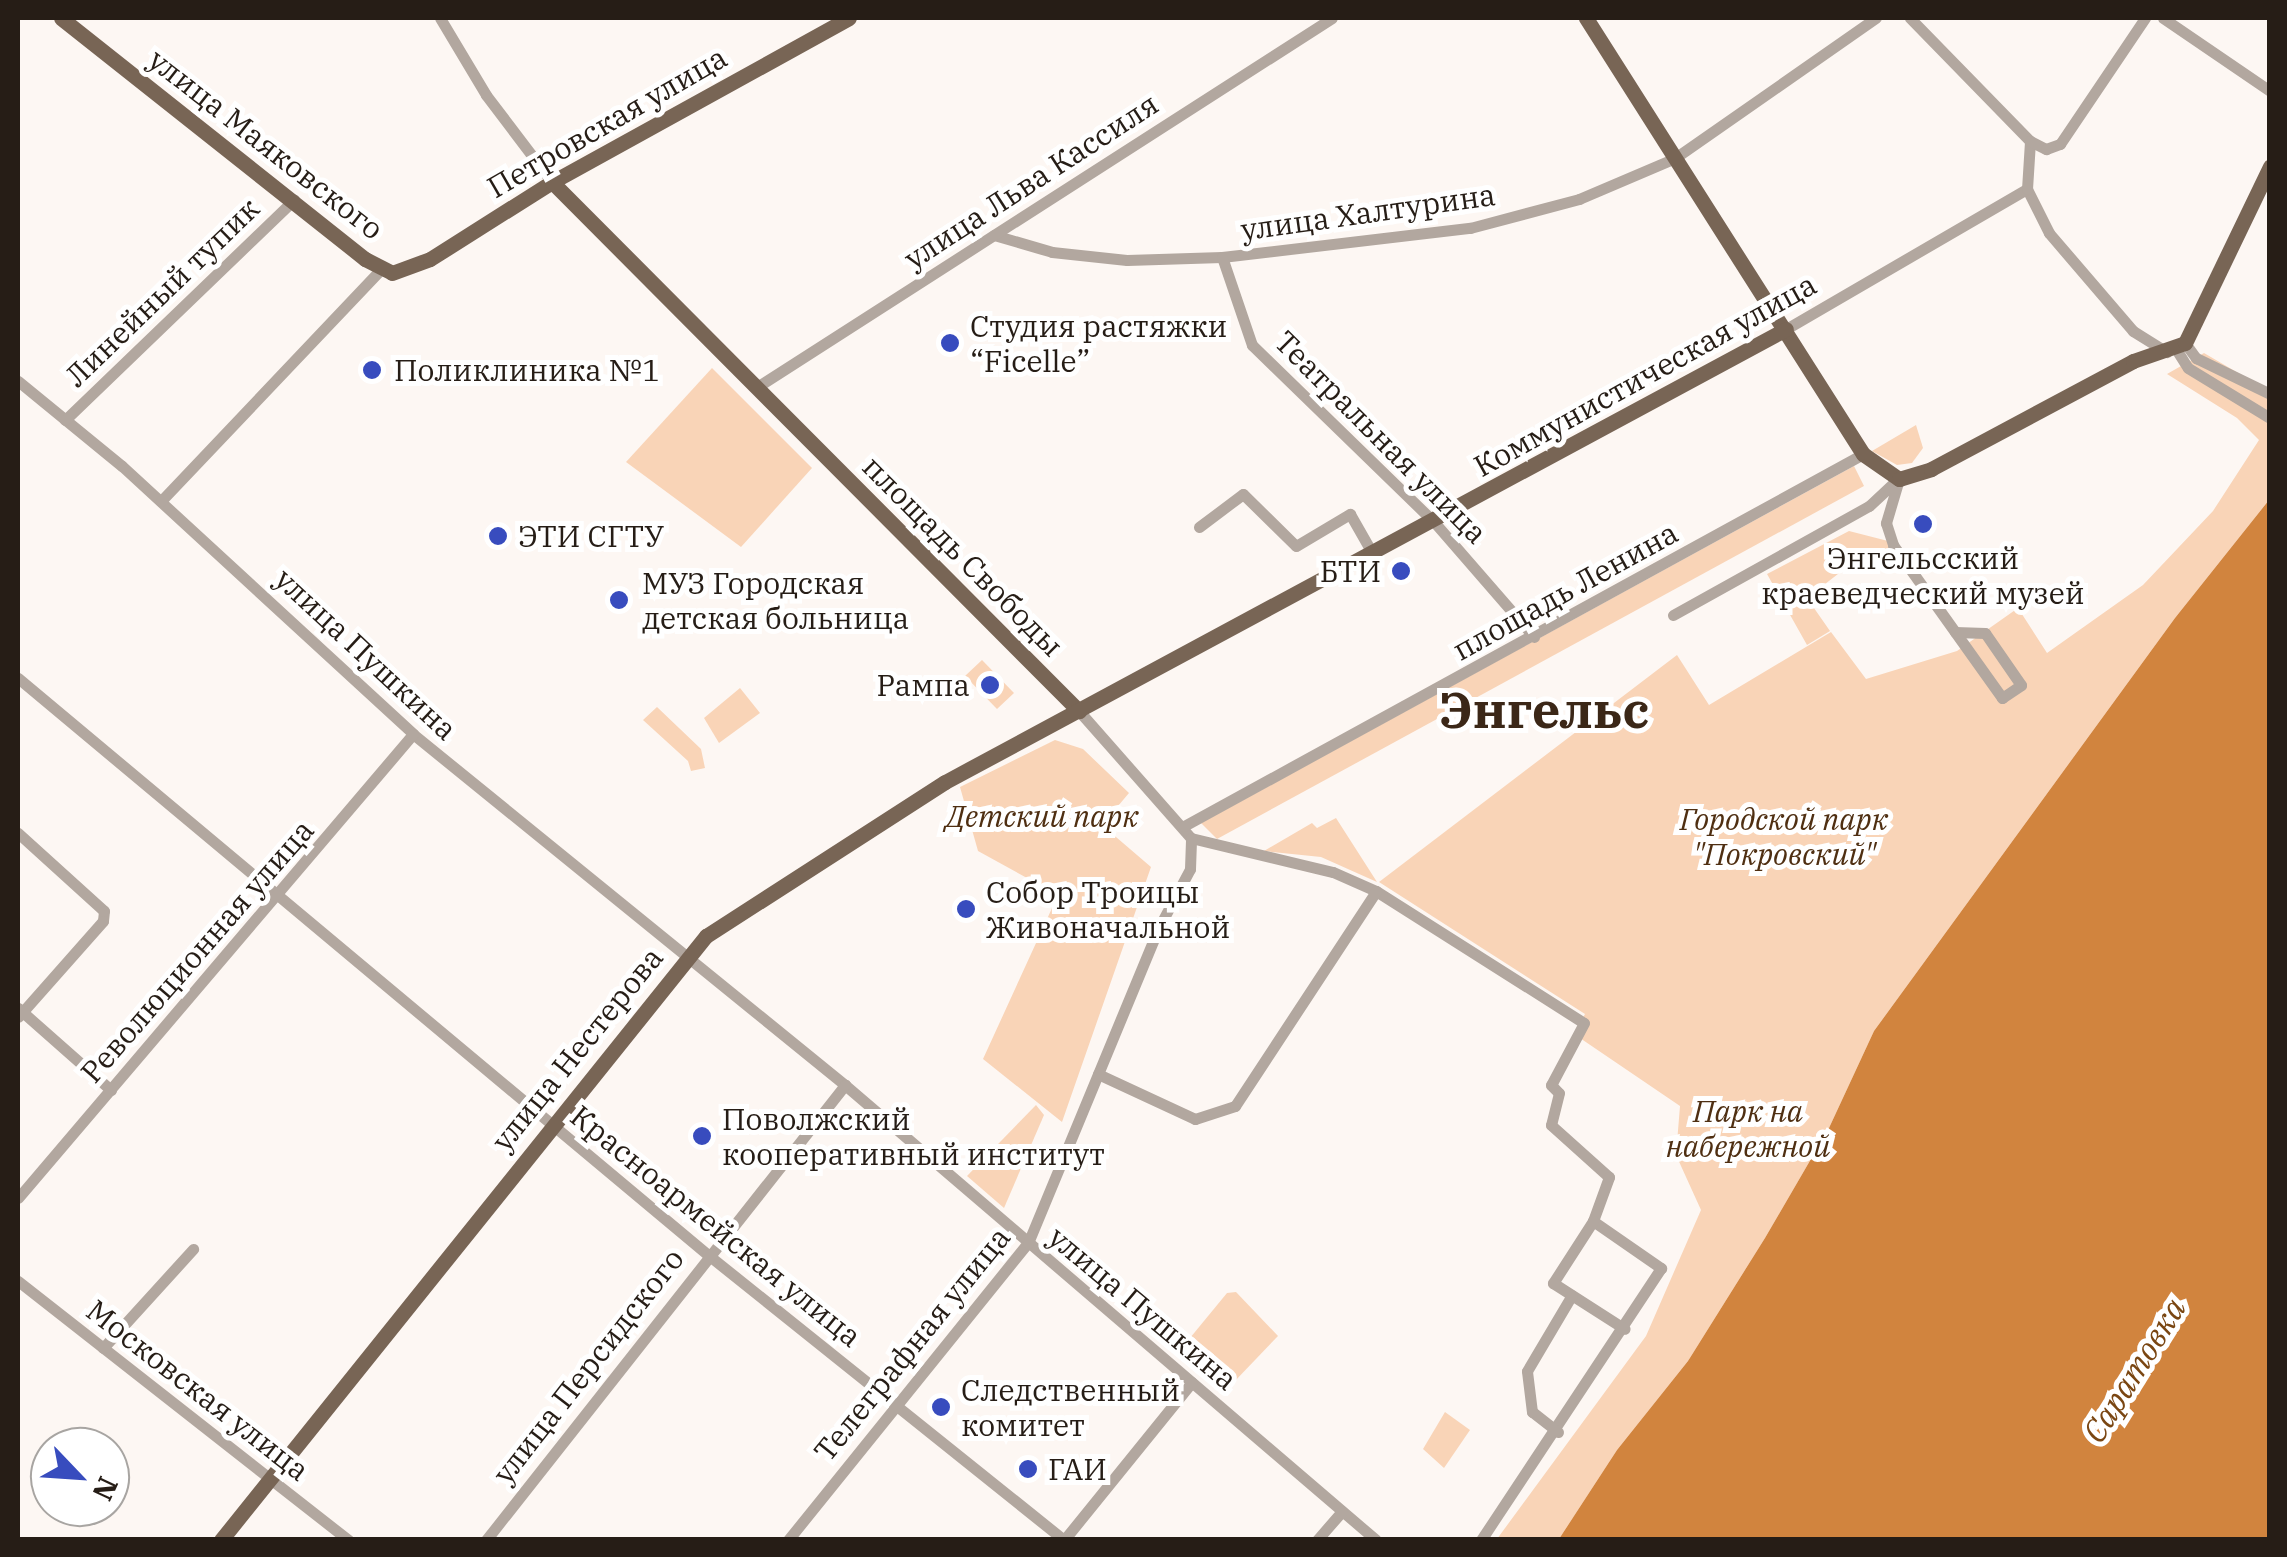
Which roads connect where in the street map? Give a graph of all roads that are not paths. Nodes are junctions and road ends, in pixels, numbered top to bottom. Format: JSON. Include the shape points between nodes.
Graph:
{"nodes":[{"id":1,"x":61,"y":18,"type":"edge"},
{"id":2,"x":440,"y":18,"type":"edge"},
{"id":3,"x":849,"y":18,"type":"edge"},
{"id":4,"x":1332,"y":18,"type":"edge"},
{"id":5,"x":1586,"y":18,"type":"edge"},
{"id":6,"x":1876,"y":18,"type":"edge"},
{"id":7,"x":1910,"y":18,"type":"edge"},
{"id":8,"x":2145,"y":18,"type":"edge"},
{"id":9,"x":2163,"y":18,"type":"edge"},
{"id":10,"x":2270,"y":91,"type":"edge"},
{"id":11,"x":2030,"y":141,"type":"junction"},
{"id":12,"x":1675,"y":158,"type":"junction"},
{"id":13,"x":2270,"y":166,"type":"edge"},
{"id":14,"x":552,"y":182,"type":"junction"},
{"id":15,"x":2026,"y":189,"type":"junction"},
{"id":16,"x":294,"y":200,"type":"junction"},
{"id":17,"x":994,"y":235,"type":"junction"},
{"id":18,"x":1222,"y":257,"type":"junction"},
{"id":19,"x":387,"y":271,"type":"junction"},
{"id":20,"x":1786,"y":329,"type":"junction"},
{"id":21,"x":2176,"y":348,"type":"junction"},
{"id":22,"x":18,"y":381,"type":"edge"},
{"id":23,"x":2254,"y":384,"type":"junction"},
{"id":24,"x":757,"y":388,"type":"junction"},
{"id":25,"x":2270,"y":394,"type":"edge"},
{"id":26,"x":2242,"y":400,"type":"junction"},
{"id":27,"x":2270,"y":418,"type":"edge"},
{"id":28,"x":64,"y":420,"type":"junction"},
{"id":29,"x":1862,"y":454,"type":"junction"},
{"id":30,"x":1898,"y":480,"type":"junction"},
{"id":31,"x":161,"y":501,"type":"junction"},
{"id":32,"x":1435,"y":523,"type":"junction"},
{"id":33,"x":1199,"y":527,"type":"dead end"},
{"id":34,"x":1374,"y":556,"type":"junction"},
{"id":35,"x":1673,"y":615,"type":"dead end"},
{"id":36,"x":1955,"y":632,"type":"junction"},
{"id":37,"x":1534,"y":637,"type":"junction"},
{"id":38,"x":18,"y":678,"type":"edge"},
{"id":39,"x":1079,"y":711,"type":"junction"},
{"id":40,"x":414,"y":734,"type":"junction"},
{"id":41,"x":1184,"y":826,"type":"junction"},
{"id":42,"x":18,"y":833,"type":"edge"},
{"id":43,"x":1191,"y":838,"type":"junction"},
{"id":44,"x":1376,"y":890,"type":"junction"},
{"id":45,"x":278,"y":896,"type":"junction"},
{"id":46,"x":684,"y":959,"type":"junction"},
{"id":47,"x":19,"y":1012,"type":"edge"},
{"id":48,"x":1098,"y":1074,"type":"junction"},
{"id":49,"x":845,"y":1086,"type":"junction"},
{"id":50,"x":111,"y":1090,"type":"junction"},
{"id":51,"x":552,"y":1123,"type":"junction"},
{"id":52,"x":18,"y":1198,"type":"edge"},
{"id":53,"x":1593,"y":1221,"type":"junction"},
{"id":54,"x":1028,"y":1243,"type":"junction"},
{"id":55,"x":193,"y":1248,"type":"dead end"},
{"id":56,"x":706,"y":1254,"type":"junction"},
{"id":57,"x":18,"y":1281,"type":"edge"},
{"id":58,"x":1572,"y":1295,"type":"junction"},
{"id":59,"x":1624,"y":1329,"type":"junction"},
{"id":60,"x":102,"y":1348,"type":"junction"},
{"id":61,"x":1192,"y":1382,"type":"junction"},
{"id":62,"x":896,"y":1404,"type":"junction"},
{"id":63,"x":1558,"y":1432,"type":"junction"},
{"id":64,"x":271,"y":1476,"type":"junction"},
{"id":65,"x":1342,"y":1510,"type":"junction"},
{"id":66,"x":220,"y":1540,"type":"edge"},
{"id":67,"x":348,"y":1540,"type":"edge"},
{"id":68,"x":486,"y":1540,"type":"edge"},
{"id":69,"x":788,"y":1540,"type":"edge"},
{"id":70,"x":1064,"y":1540,"type":"edge"},
{"id":71,"x":1317,"y":1540,"type":"edge"},
{"id":72,"x":1376,"y":1540,"type":"edge"},
{"id":73,"x":1481,"y":1540,"type":"edge"}],
"edges":[{"from":1,"to":16,"type":"main road","name":"улица Маяковского"},
{"from":2,"to":14,"type":"street","via":[[486,95]]},
{"from":3,"to":14,"type":"main road","name":"Петровская улица"},
{"from":4,"to":17,"type":"street","name":"улица Льва Кассиля"},
{"from":5,"to":12,"type":"main road"},
{"from":6,"to":12,"type":"street","name":"улица Халтурина"},
{"from":7,"to":11,"type":"street"},
{"from":8,"to":11,"type":"street","via":[[2060,144],[2046,148]]},
{"from":9,"to":10,"type":"street"},
{"from":11,"to":15,"type":"street"},
{"from":12,"to":18,"type":"street","name":"улица Халтурина","via":[[1579,199],[1470,228]]},
{"from":12,"to":20,"type":"main road"},
{"from":13,"to":21,"type":"main road"},
{"from":14,"to":19,"type":"main road","name":"Петровская улица","via":[[430,259]]},
{"from":14,"to":24,"type":"main road","name":"площадь Свободы"},
{"from":15,"to":20,"type":"street","name":"Коммунистическая улица"},
{"from":15,"to":21,"type":"street","via":[[2048,233],[2133,330]]},
{"from":16,"to":19,"type":"main road","name":"улица Маяковского"},
{"from":16,"to":28,"type":"street","name":"Линейный тупик"},
{"from":17,"to":18,"type":"street","name":"улица Халтурина","via":[[1052,252],[1128,260]]},
{"from":17,"to":24,"type":"street","name":"улица Льва Кассиля"},
{"from":18,"to":32,"type":"street","name":"Театральная улица","via":[[1252,346]]},
{"from":19,"to":31,"type":"street"},
{"from":20,"to":29,"type":"main road"},
{"from":20,"to":32,"type":"main road","name":"Коммунистическая улица"},
{"from":21,"to":23,"type":"street"},
{"from":21,"to":26,"type":"street","via":[[2188,368]]},
{"from":21,"to":30,"type":"main road","via":[[2133,361],[1931,469]]},
{"from":22,"to":28,"type":"street","name":"улица Пушкина"},
{"from":23,"to":25,"type":"street"},
{"from":23,"to":26,"type":"street"},
{"from":24,"to":39,"type":"main road","name":"площадь Свободы"},
{"from":26,"to":27,"type":"street"},
{"from":28,"to":31,"type":"street","name":"улица Пушкина"},
{"from":29,"to":30,"type":"main road"},
{"from":29,"to":37,"type":"street","name":"площадь Ленина"},
{"from":30,"to":35,"type":"street","via":[[1868,506]]},
{"from":30,"to":36,"type":"street","via":[[1886,523],[1893,546]]},
{"from":31,"to":40,"type":"street","name":"улица Пушкина"},
{"from":32,"to":34,"type":"main road","name":"Коммунистическая улица"},
{"from":32,"to":37,"type":"street","name":"Театральная улица"},
{"from":33,"to":34,"type":"street","via":[[1243,494],[1296,546],[1350,514]]},
{"from":34,"to":39,"type":"main road","name":"Коммунистическая улица"},
{"from":36,"to":36,"type":"street","via":[[1985,633],[2021,684],[2002,698]]},
{"from":37,"to":41,"type":"street","name":"площадь Ленина"},
{"from":38,"to":45,"type":"street","name":"Красноармейская улица"},
{"from":39,"to":41,"type":"street","name":"площадь Свободы"},
{"from":39,"to":46,"type":"main road","name":"улица Нестерова","via":[[854,834],[706,936]]},
{"from":40,"to":45,"type":"street","name":"Революционная улица"},
{"from":40,"to":46,"type":"street","name":"улица Пушкина"},
{"from":41,"to":43,"type":"street","name":"площадь Свободы"},
{"from":42,"to":47,"type":"street","via":[[104,911]]},
{"from":43,"to":44,"type":"street","via":[[1333,872]]},
{"from":43,"to":48,"type":"street","name":"Телеграфная улица","via":[[1190,869]]},
{"from":44,"to":48,"type":"street","via":[[1236,1106],[1194,1119]]},
{"from":44,"to":53,"type":"street","via":[[1584,1023],[1551,1085],[1559,1093],[1551,1124],[1611,1181]]},
{"from":45,"to":50,"type":"street","name":"Революционная улица"},
{"from":45,"to":51,"type":"street","name":"Красноармейская улица"},
{"from":46,"to":49,"type":"street","name":"улица Пушкина"},
{"from":46,"to":51,"type":"main road","name":"улица Нестерова"},
{"from":47,"to":50,"type":"street"},
{"from":48,"to":54,"type":"street","name":"Телеграфная улица"},
{"from":49,"to":54,"type":"street","name":"улица Пушкина"},
{"from":49,"to":56,"type":"street","name":"улица Персидского"},
{"from":50,"to":52,"type":"street","name":"Революционная улица"},
{"from":51,"to":56,"type":"street","name":"Красноармейская улица"},
{"from":51,"to":64,"type":"main road","name":"улица Нестерова"},
{"from":53,"to":58,"type":"street","via":[[1553,1283]]},
{"from":53,"to":59,"type":"street","via":[[1661,1268]]},
{"from":54,"to":61,"type":"street","name":"улица Пушкина"},
{"from":54,"to":62,"type":"street","name":"Телеграфная улица"},
{"from":55,"to":60,"type":"street"},
{"from":56,"to":62,"type":"street","name":"Красноармейская улица"},
{"from":56,"to":68,"type":"street","name":"улица Персидского"},
{"from":57,"to":60,"type":"street","name":"Московская улица"},
{"from":58,"to":59,"type":"street"},
{"from":58,"to":63,"type":"street","via":[[1528,1371],[1532,1412]]},
{"from":59,"to":63,"type":"street"},
{"from":60,"to":64,"type":"street","name":"Московская улица"},
{"from":61,"to":65,"type":"street","name":"улица Пушкина"},
{"from":61,"to":70,"type":"street"},
{"from":62,"to":69,"type":"street","name":"Телеграфная улица"},
{"from":62,"to":70,"type":"street","name":"Красноармейская улица"},
{"from":63,"to":73,"type":"street"},
{"from":64,"to":66,"type":"main road","name":"улица Нестерова"},
{"from":64,"to":67,"type":"street","name":"Московская улица"},
{"from":65,"to":71,"type":"street"},
{"from":65,"to":72,"type":"street","name":"улица Пушкина"}]}
